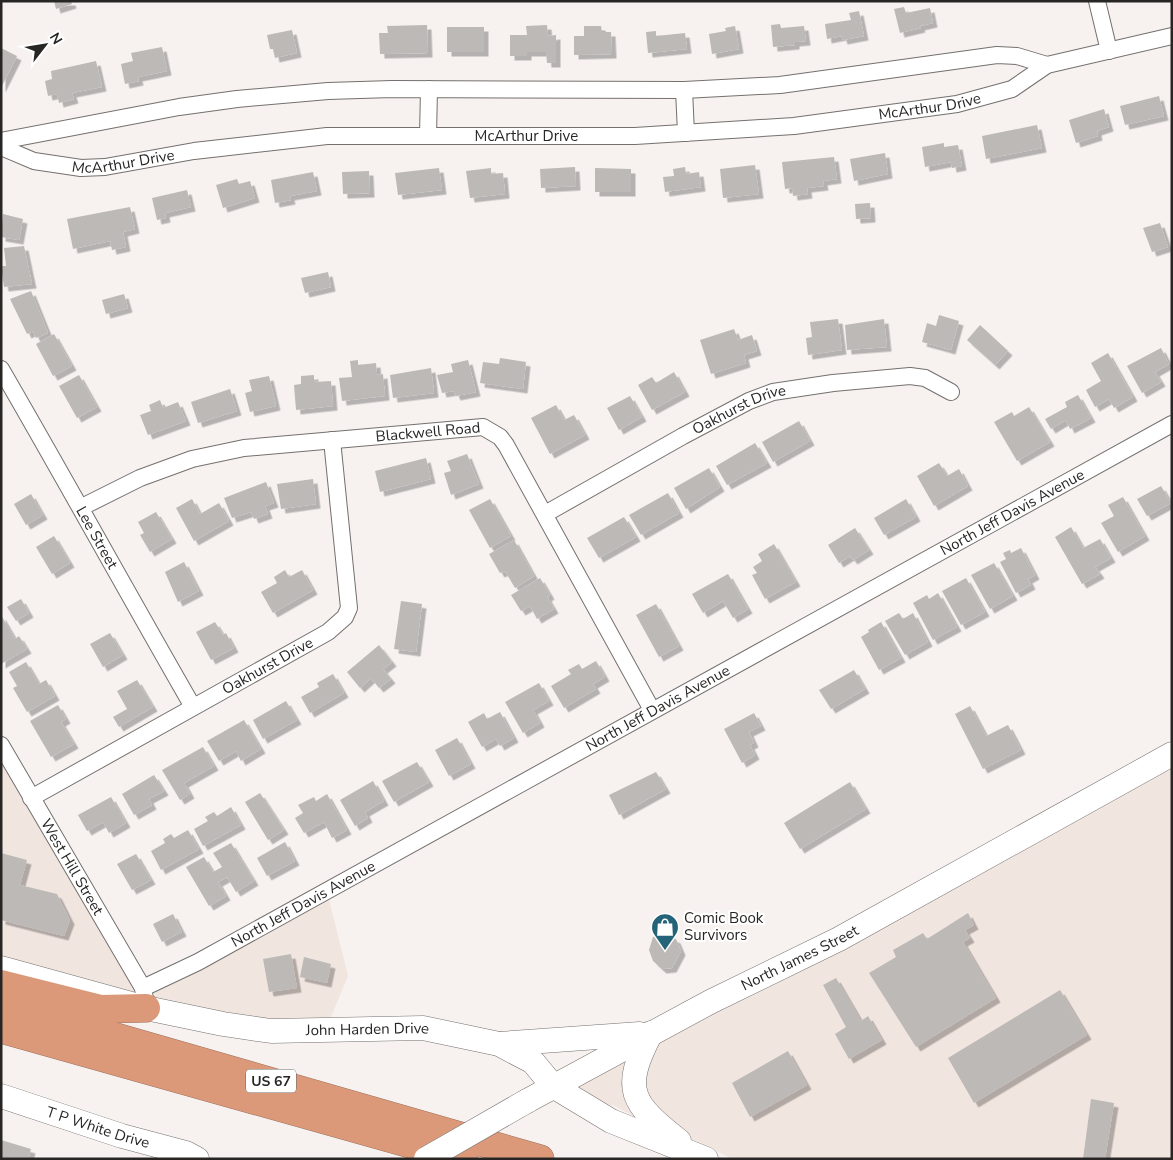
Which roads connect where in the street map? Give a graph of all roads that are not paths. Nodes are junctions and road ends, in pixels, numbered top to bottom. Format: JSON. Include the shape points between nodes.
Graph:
{"nodes":[{"id":1,"x":1097,"y":1,"type":"edge"},
{"id":2,"x":1172,"y":36,"type":"edge"},
{"id":3,"x":1108,"y":51,"type":"junction"},
{"id":4,"x":1047,"y":66,"type":"junction"},
{"id":5,"x":429,"y":89,"type":"junction"},
{"id":6,"x":684,"y":90,"type":"junction"},
{"id":7,"x":686,"y":133,"type":"junction"},
{"id":8,"x":428,"y":136,"type":"junction"},
{"id":9,"x":1,"y":141,"type":"edge"},
{"id":10,"x":1,"y":147,"type":"edge"},
{"id":11,"x":1,"y":369,"type":"edge"},
{"id":12,"x":951,"y":392,"type":"dead end"},
{"id":13,"x":1172,"y":424,"type":"edge"},
{"id":14,"x":332,"y":440,"type":"junction"},
{"id":15,"x":82,"y":507,"type":"junction"},
{"id":16,"x":545,"y":514,"type":"junction"},
{"id":17,"x":192,"y":707,"type":"junction"},
{"id":18,"x":652,"y":710,"type":"junction"},
{"id":19,"x":1,"y":745,"type":"edge"},
{"id":20,"x":1172,"y":754,"type":"edge"},
{"id":21,"x":31,"y":798,"type":"junction"},
{"id":22,"x":1,"y":968,"type":"edge"},
{"id":23,"x":1,"y":984,"type":"edge"},
{"id":24,"x":145,"y":998,"type":"junction"},
{"id":25,"x":1,"y":1004,"type":"edge"},
{"id":26,"x":1,"y":1030,"type":"edge"},
{"id":27,"x":651,"y":1033,"type":"junction"},
{"id":28,"x":499,"y":1044,"type":"junction"},
{"id":29,"x":553,"y":1086,"type":"junction"},
{"id":30,"x":1,"y":1096,"type":"edge"},
{"id":31,"x":701,"y":1157,"type":"edge"},
{"id":32,"x":197,"y":1159,"type":"edge"},
{"id":33,"x":426,"y":1159,"type":"edge"},
{"id":34,"x":464,"y":1159,"type":"edge"},
{"id":35,"x":540,"y":1159,"type":"edge"}],
"edges":[{"from":1,"to":3,"type":"street"},
{"from":2,"to":3,"type":"street","name":"McArthur Drive"},
{"from":3,"to":4,"type":"street","name":"McArthur Drive"},
{"from":4,"to":6,"type":"street","via":[[1017,56],[997,55],[780,85]]},
{"from":4,"to":7,"type":"street","name":"McArthur Drive","via":[[1012,89],[957,104],[794,126]]},
{"from":5,"to":6,"type":"street"},
{"from":5,"to":8,"type":"street"},
{"from":5,"to":9,"type":"street","via":[[328,91],[237,99]]},
{"from":6,"to":7,"type":"street"},
{"from":7,"to":8,"type":"street","name":"McArthur Drive"},
{"from":8,"to":10,"type":"street","name":"McArthur Drive","via":[[298,138],[81,168],[34,161]]},
{"from":11,"to":15,"type":"street","name":"Lee Street"},
{"from":12,"to":16,"type":"street","name":"Oakhurst Drive","via":[[925,378],[910,376],[773,392],[749,400]]},
{"from":13,"to":18,"type":"street","name":"North Jeff Davis Avenue"},
{"from":14,"to":15,"type":"street","name":"Blackwell Road","via":[[244,448],[192,458],[124,485]]},
{"from":14,"to":16,"type":"street","name":"Blackwell Road","via":[[483,427],[500,437],[506,445]]},
{"from":14,"to":17,"type":"street","name":"Oakhurst Drive","via":[[349,608],[345,617],[328,632]]},
{"from":15,"to":17,"type":"street","name":"Lee Street"},
{"from":16,"to":18,"type":"street","name":"Blackwell Road"},
{"from":17,"to":21,"type":"street","name":"Oakhurst Drive"},
{"from":18,"to":24,"type":"street","name":"North Jeff Davis Avenue","via":[[198,962]]},
{"from":19,"to":21,"type":"street","name":"West Hill Street"},
{"from":20,"to":27,"type":"main road","name":"North James Street","via":[[840,939]]},
{"from":21,"to":24,"type":"street","name":"West Hill Street"},
{"from":22,"to":24,"type":"main road","name":"John Harden Drive"},
{"from":23,"to":24,"type":"highway","via":[[101,1009]]},
{"from":24,"to":28,"type":"main road","name":"John Harden Drive","via":[[223,1024],[271,1031],[423,1028]]},
{"from":25,"to":35,"type":"highway","number":"US 67"},
{"from":26,"to":34,"type":"highway","number":"US 67"},
{"from":27,"to":28,"type":"main road"},
{"from":27,"to":29,"type":"main road","name":"North James Street"},
{"from":27,"to":31,"type":"main road","via":[[637,1059],[634,1094],[653,1121]]},
{"from":28,"to":29,"type":"main road","name":"John Harden Drive","via":[[533,1062]]},
{"from":29,"to":31,"type":"main road","name":"John Harden Drive","via":[[631,1130]]},
{"from":29,"to":33,"type":"main road","name":"North James Street","bridge":true},
{"from":30,"to":32,"type":"main road","name":"T P White Drive"}]}
